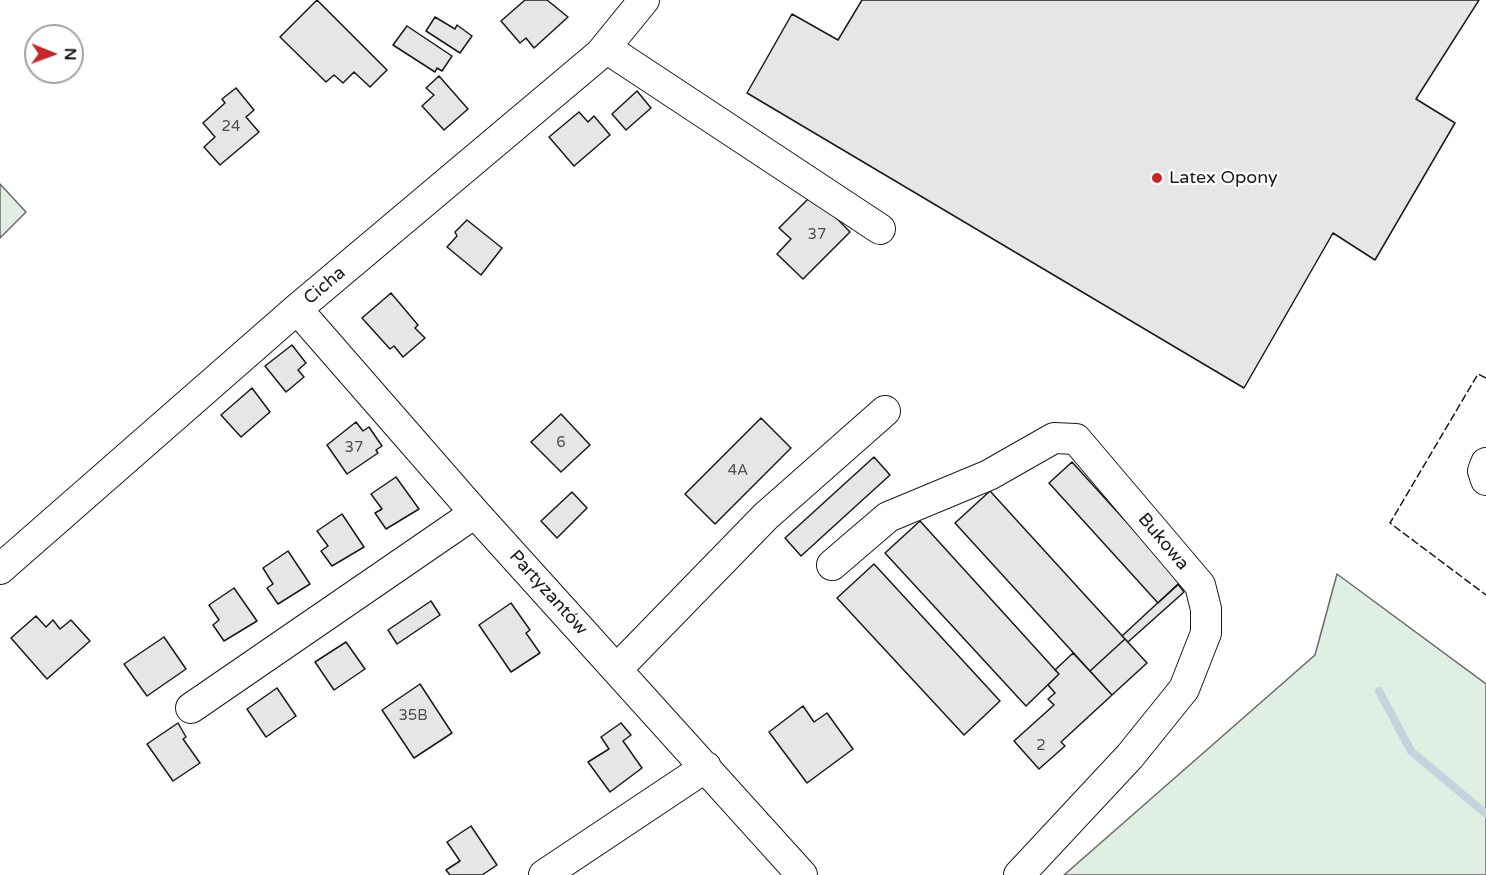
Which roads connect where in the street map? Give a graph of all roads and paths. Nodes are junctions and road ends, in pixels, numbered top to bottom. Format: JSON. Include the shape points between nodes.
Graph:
{"nodes":[{"id":1,"x":644,"y":0,"type":"edge"},
{"id":2,"x":606,"y":48,"type":"junction"},
{"id":3,"x":880,"y":229,"type":"dead end"},
{"id":4,"x":297,"y":309,"type":"junction"},
{"id":5,"x":885,"y":411,"type":"dead end"},
{"id":6,"x":1486,"y":463,"type":"edge"},
{"id":7,"x":1486,"y":480,"type":"edge"},
{"id":8,"x":475,"y":513,"type":"junction"},
{"id":9,"x":832,"y":566,"type":"dead end"},
{"id":10,"x":0,"y":569,"type":"edge"},
{"id":11,"x":617,"y":669,"type":"junction"},
{"id":12,"x":191,"y":708,"type":"dead end"},
{"id":13,"x":706,"y":767,"type":"junction"},
{"id":14,"x":544,"y":875,"type":"edge"},
{"id":15,"x":802,"y":875,"type":"edge"},
{"id":16,"x":1019,"y":875,"type":"edge"}],
"edges":[{"from":1,"to":2,"type":"street","name":"Cicha"},
{"from":2,"to":3,"type":"street"},
{"from":2,"to":4,"type":"street","name":"Cicha"},
{"from":4,"to":8,"type":"street","name":"Partyzantów"},
{"from":4,"to":10,"type":"street","name":"Cicha"},
{"from":5,"to":11,"type":"street","via":[[766,516]]},
{"from":6,"to":7,"type":"street"},
{"from":8,"to":11,"type":"street","name":"Partyzantów"},
{"from":8,"to":12,"type":"street"},
{"from":9,"to":16,"type":"street","name":"Bukowa","via":[[888,517],[989,476],[1054,438],[1076,439],[1200,585],[1206,633],[1184,689],[1130,756]]},
{"from":11,"to":13,"type":"street","name":"Partyzantów"},
{"from":13,"to":14,"type":"street"},
{"from":13,"to":15,"type":"street","name":"Partyzantów"}]}
